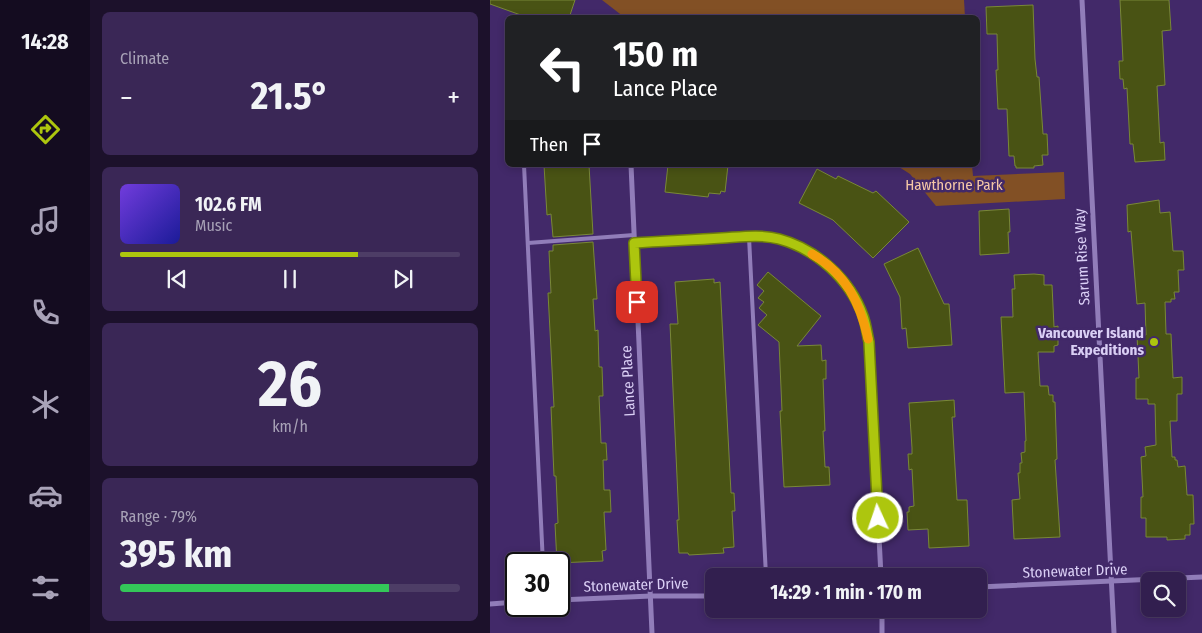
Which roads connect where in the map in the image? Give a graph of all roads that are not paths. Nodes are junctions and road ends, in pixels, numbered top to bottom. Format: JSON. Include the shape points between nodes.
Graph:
{"nodes":[{"id":1,"x":1082,"y":0,"type":"edge"},
{"id":2,"x":524,"y":167,"type":"edge"},
{"id":3,"x":630,"y":167,"type":"edge"},
{"id":4,"x":634,"y":235,"type":"junction"},
{"id":5,"x":748,"y":237,"type":"junction"},
{"id":6,"x":528,"y":243,"type":"junction"},
{"id":7,"x":634,"y":243,"type":"junction"},
{"id":8,"x":542,"y":552,"type":"edge"},
{"id":9,"x":766,"y":568,"type":"edge"},
{"id":10,"x":881,"y":568,"type":"edge"},
{"id":11,"x":1202,"y":577,"type":"edge"},
{"id":12,"x":1111,"y":582,"type":"junction"},
{"id":13,"x":987,"y":587,"type":"edge"},
{"id":14,"x":651,"y":596,"type":"junction"},
{"id":15,"x":705,"y":596,"type":"edge"},
{"id":16,"x":570,"y":600,"type":"edge"},
{"id":17,"x":505,"y":603,"type":"edge"},
{"id":18,"x":490,"y":604,"type":"edge"},
{"id":19,"x":882,"y":618,"type":"edge"},
{"id":20,"x":652,"y":633,"type":"edge"},
{"id":21,"x":882,"y":633,"type":"edge"},
{"id":22,"x":1114,"y":633,"type":"edge"}],
"edges":[{"from":1,"to":12,"type":"street","name":"Sarum Rise Way"},
{"from":2,"to":6,"type":"lane"},
{"from":3,"to":4,"type":"street","name":"Lance Place"},
{"from":4,"to":6,"type":"lane"},
{"from":4,"to":7,"type":"street","name":"Lance Place"},
{"from":5,"to":7,"type":"street"},
{"from":5,"to":9,"type":"lane"},
{"from":5,"to":10,"type":"street","via":[[778,239],[822,260],[853,294],[863,316],[869,342]]},
{"from":6,"to":8,"type":"lane"},
{"from":7,"to":14,"type":"street","name":"Lance Place"},
{"from":11,"to":12,"type":"street","name":"Stonewater Drive"},
{"from":12,"to":13,"type":"street","name":"Stonewater Drive"},
{"from":12,"to":22,"type":"street","name":"Sarum Rise Way"},
{"from":14,"to":15,"type":"street","name":"Stonewater Drive"},
{"from":14,"to":16,"type":"street","name":"Stonewater Drive"},
{"from":14,"to":20,"type":"street","name":"Lance Place"},
{"from":17,"to":18,"type":"street"},
{"from":19,"to":21,"type":"street"}]}
